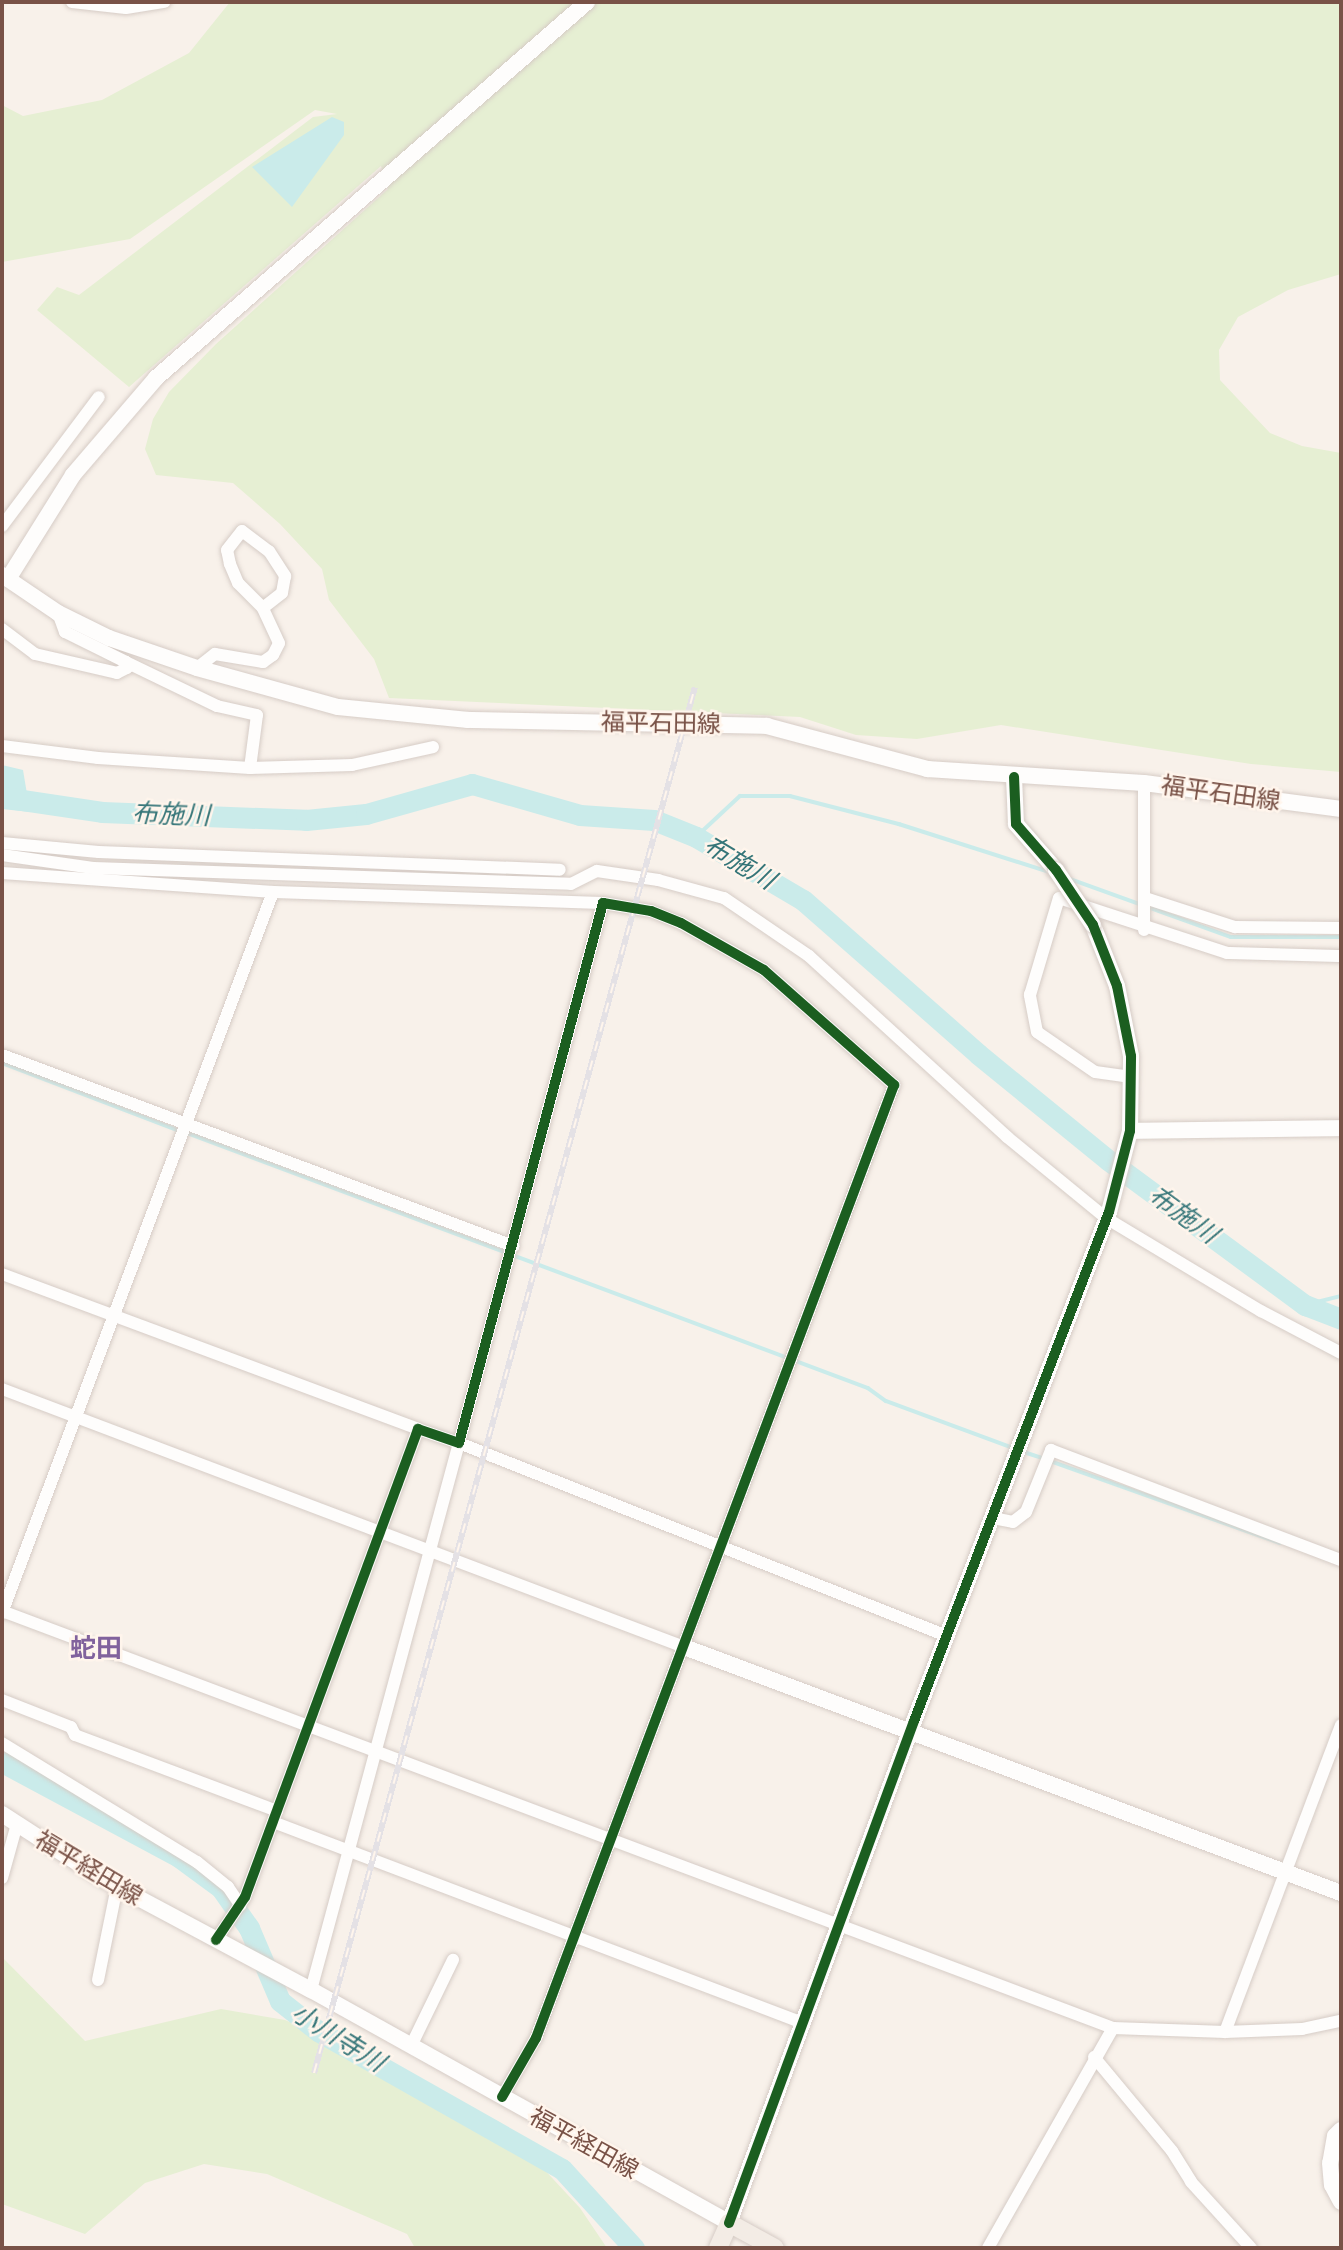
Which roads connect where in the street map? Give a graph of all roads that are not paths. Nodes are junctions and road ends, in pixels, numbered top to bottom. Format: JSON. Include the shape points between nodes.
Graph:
{"nodes":[{"id":1,"x":72,"y":2,"type":"edge"},
{"id":2,"x":165,"y":2,"type":"edge"},
{"id":3,"x":587,"y":2,"type":"edge"},
{"id":4,"x":99,"y":397,"type":"dead end"},
{"id":5,"x":2,"y":526,"type":"edge"},
{"id":6,"x":5,"y":577,"type":"edge"},
{"id":7,"x":263,"y":608,"type":"junction"},
{"id":8,"x":58,"y":613,"type":"junction"},
{"id":9,"x":2,"y":629,"type":"edge"},
{"id":10,"x":126,"y":662,"type":"junction"},
{"id":11,"x":197,"y":668,"type":"junction"},
{"id":12,"x":2,"y":746,"type":"edge"},
{"id":13,"x":433,"y":747,"type":"dead end"},
{"id":14,"x":250,"y":768,"type":"junction"},
{"id":15,"x":1014,"y":777,"type":"junction"},
{"id":16,"x":1144,"y":783,"type":"junction"},
{"id":17,"x":1341,"y":809,"type":"edge"},
{"id":18,"x":2,"y":843,"type":"edge"},
{"id":19,"x":2,"y":855,"type":"edge"},
{"id":20,"x":560,"y":870,"type":"dead end"},
{"id":21,"x":2,"y":873,"type":"edge"},
{"id":22,"x":273,"y":892,"type":"junction"},
{"id":23,"x":1145,"y":898,"type":"junction"},
{"id":24,"x":603,"y":902,"type":"junction"},
{"id":25,"x":1341,"y":928,"type":"edge"},
{"id":26,"x":1144,"y":930,"type":"junction"},
{"id":27,"x":1341,"y":956,"type":"edge"},
{"id":28,"x":2,"y":1055,"type":"edge"},
{"id":29,"x":1130,"y":1077,"type":"junction"},
{"id":30,"x":187,"y":1123,"type":"junction"},
{"id":31,"x":1341,"y":1128,"type":"edge"},
{"id":32,"x":1130,"y":1131,"type":"junction"},
{"id":33,"x":1107,"y":1215,"type":"junction"},
{"id":34,"x":513,"y":1246,"type":"junction"},
{"id":35,"x":2,"y":1274,"type":"edge"},
{"id":36,"x":115,"y":1317,"type":"junction"},
{"id":37,"x":1341,"y":1353,"type":"edge"},
{"id":38,"x":2,"y":1389,"type":"edge"},
{"id":39,"x":78,"y":1417,"type":"junction"},
{"id":40,"x":418,"y":1429,"type":"junction"},
{"id":41,"x":459,"y":1443,"type":"junction"},
{"id":42,"x":993,"y":1518,"type":"junction"},
{"id":43,"x":382,"y":1534,"type":"junction"},
{"id":44,"x":721,"y":1545,"type":"junction"},
{"id":45,"x":432,"y":1552,"type":"junction"},
{"id":46,"x":1341,"y":1560,"type":"edge"},
{"id":47,"x":2,"y":1612,"type":"edge"},
{"id":48,"x":947,"y":1636,"type":"junction"},
{"id":49,"x":684,"y":1647,"type":"junction"},
{"id":50,"x":2,"y":1700,"type":"edge"},
{"id":51,"x":1341,"y":1725,"type":"edge"},
{"id":52,"x":309,"y":1726,"type":"junction"},
{"id":53,"x":910,"y":1731,"type":"junction"},
{"id":54,"x":2,"y":1743,"type":"edge"},
{"id":55,"x":376,"y":1751,"type":"junction"},
{"id":56,"x":2,"y":1814,"type":"edge"},
{"id":57,"x":275,"y":1816,"type":"junction"},
{"id":58,"x":17,"y":1824,"type":"junction"},
{"id":59,"x":611,"y":1838,"type":"junction"},
{"id":60,"x":351,"y":1848,"type":"junction"},
{"id":61,"x":1286,"y":1873,"type":"junction"},
{"id":62,"x":2,"y":1878,"type":"edge"},
{"id":63,"x":117,"y":1887,"type":"junction"},
{"id":64,"x":1341,"y":1893,"type":"edge"},
{"id":65,"x":240,"y":1905,"type":"junction"},
{"id":66,"x":839,"y":1925,"type":"junction"},
{"id":67,"x":575,"y":1934,"type":"junction"},
{"id":68,"x":222,"y":1942,"type":"junction"},
{"id":69,"x":453,"y":1960,"type":"dead end"},
{"id":70,"x":98,"y":1980,"type":"dead end"},
{"id":71,"x":311,"y":1990,"type":"junction"},
{"id":72,"x":1341,"y":2021,"type":"edge"},
{"id":73,"x":803,"y":2022,"type":"junction"},
{"id":74,"x":1113,"y":2028,"type":"junction"},
{"id":75,"x":1225,"y":2032,"type":"junction"},
{"id":76,"x":411,"y":2046,"type":"junction"},
{"id":77,"x":1094,"y":2057,"type":"junction"},
{"id":78,"x":502,"y":2096,"type":"junction"},
{"id":79,"x":1341,"y":2130,"type":"edge"},
{"id":80,"x":1337,"y":2151,"type":"edge"},
{"id":81,"x":1341,"y":2202,"type":"edge"},
{"id":82,"x":729,"y":2223,"type":"junction"},
{"id":83,"x":718,"y":2248,"type":"edge"},
{"id":84,"x":775,"y":2248,"type":"edge"},
{"id":85,"x":988,"y":2248,"type":"edge"},
{"id":86,"x":1251,"y":2248,"type":"edge"}],
"edges":[{"from":1,"to":2,"type":"street","via":[[126,8]]},
{"from":3,"to":6,"type":"street","via":[[156,378],[73,475]]},
{"from":4,"to":5,"type":"street"},
{"from":6,"to":8,"type":"street","name":"福平石田線"},
{"from":7,"to":7,"type":"street","via":[[238,583],[230,564],[227,550],[242,531],[269,551],[285,576],[282,593]]},
{"from":7,"to":11,"type":"street","via":[[279,643],[273,655],[248,663],[209,655]]},
{"from":8,"to":10,"type":"street","via":[[65,632]]},
{"from":8,"to":11,"type":"street","name":"福平石田線","via":[[109,638]]},
{"from":9,"to":10,"type":"street","via":[[35,654],[117,673],[127,668]]},
{"from":10,"to":14,"type":"street","via":[[217,706],[257,715]]},
{"from":11,"to":15,"type":"street","name":"福平石田線","via":[[379,714],[767,726],[927,769]]},
{"from":12,"to":14,"type":"street"},
{"from":13,"to":14,"type":"street","via":[[352,765]]},
{"from":15,"to":16,"type":"street","name":"福平石田線"},
{"from":15,"to":29,"type":"street","bridge":true,"via":[[1016,824],[1056,870],[1093,925],[1117,986]]},
{"from":16,"to":17,"type":"street","name":"福平石田線"},
{"from":16,"to":23,"type":"street"},
{"from":18,"to":20,"type":"street","via":[[99,852]]},
{"from":19,"to":33,"type":"street","via":[[93,868],[571,884],[597,871],[658,880],[724,898],[809,956],[997,1129]]},
{"from":21,"to":22,"type":"street"},
{"from":22,"to":24,"type":"street"},
{"from":22,"to":30,"type":"street"},
{"from":23,"to":25,"type":"street","via":[[1235,927]]},
{"from":23,"to":26,"type":"street"},
{"from":24,"to":34,"type":"street"},
{"from":24,"to":44,"type":"street","via":[[651,911],[726,946],[802,1000],[894,1085]]},
{"from":26,"to":27,"type":"street","via":[[1227,953]]},
{"from":26,"to":29,"type":"street","via":[[1059,898],[1030,995],[1037,1032],[1095,1072]]},
{"from":28,"to":30,"type":"street"},
{"from":29,"to":32,"type":"street"},
{"from":30,"to":34,"type":"street"},
{"from":30,"to":36,"type":"street"},
{"from":31,"to":32,"type":"street"},
{"from":32,"to":33,"type":"street"},
{"from":33,"to":37,"type":"street","via":[[1261,1311]]},
{"from":33,"to":42,"type":"street"},
{"from":34,"to":41,"type":"street"},
{"from":35,"to":36,"type":"street"},
{"from":36,"to":39,"type":"street"},
{"from":36,"to":40,"type":"street"},
{"from":38,"to":39,"type":"street"},
{"from":39,"to":43,"type":"street"},
{"from":39,"to":47,"type":"street"},
{"from":40,"to":41,"type":"street"},
{"from":40,"to":43,"type":"street"},
{"from":41,"to":44,"type":"street"},
{"from":41,"to":45,"type":"street"},
{"from":42,"to":46,"type":"street","via":[[1013,1522],[1026,1512],[1051,1450]]},
{"from":42,"to":48,"type":"street"},
{"from":43,"to":45,"type":"street"},
{"from":43,"to":52,"type":"street"},
{"from":44,"to":48,"type":"street"},
{"from":44,"to":49,"type":"street"},
{"from":45,"to":49,"type":"street"},
{"from":45,"to":55,"type":"street"},
{"from":47,"to":52,"type":"street"},
{"from":48,"to":53,"type":"street"},
{"from":49,"to":53,"type":"street"},
{"from":49,"to":59,"type":"street"},
{"from":50,"to":57,"type":"street","via":[[71,1727],[75,1735]]},
{"from":51,"to":61,"type":"street"},
{"from":52,"to":55,"type":"street"},
{"from":52,"to":57,"type":"street"},
{"from":53,"to":61,"type":"street"},
{"from":53,"to":66,"type":"street"},
{"from":54,"to":65,"type":"street","via":[[197,1862],[228,1887]]},
{"from":55,"to":59,"type":"street"},
{"from":55,"to":60,"type":"street"},
{"from":56,"to":58,"type":"street","name":"福平経田線"},
{"from":57,"to":60,"type":"street"},
{"from":57,"to":65,"type":"street"},
{"from":58,"to":62,"type":"street"},
{"from":58,"to":63,"type":"street","name":"福平経田線"},
{"from":59,"to":66,"type":"street"},
{"from":59,"to":67,"type":"street"},
{"from":60,"to":67,"type":"street"},
{"from":60,"to":71,"type":"street"},
{"from":61,"to":64,"type":"street"},
{"from":61,"to":75,"type":"street"},
{"from":63,"to":68,"type":"street","name":"福平経田線"},
{"from":63,"to":70,"type":"street"},
{"from":65,"to":68,"type":"street"},
{"from":66,"to":73,"type":"street"},
{"from":66,"to":74,"type":"street"},
{"from":67,"to":73,"type":"street"},
{"from":67,"to":78,"type":"street","via":[[536,2038]]},
{"from":68,"to":71,"type":"street","name":"福平経田線"},
{"from":69,"to":76,"type":"street"},
{"from":71,"to":76,"type":"street","name":"福平経田線"},
{"from":72,"to":75,"type":"street","via":[[1302,2029]]},
{"from":73,"to":82,"type":"street"},
{"from":74,"to":75,"type":"street"},
{"from":74,"to":77,"type":"street"},
{"from":76,"to":78,"type":"street","name":"福平経田線"},
{"from":77,"to":85,"type":"street"},
{"from":77,"to":86,"type":"street","via":[[1172,2151],[1191,2182]]},
{"from":78,"to":82,"type":"street","name":"福平経田線"},
{"from":79,"to":80,"type":"street","via":[[1335,2136]]},
{"from":80,"to":81,"type":"street","via":[[1332,2185]]},
{"from":82,"to":83,"type":"main road"},
{"from":82,"to":84,"type":"main road"}]}
